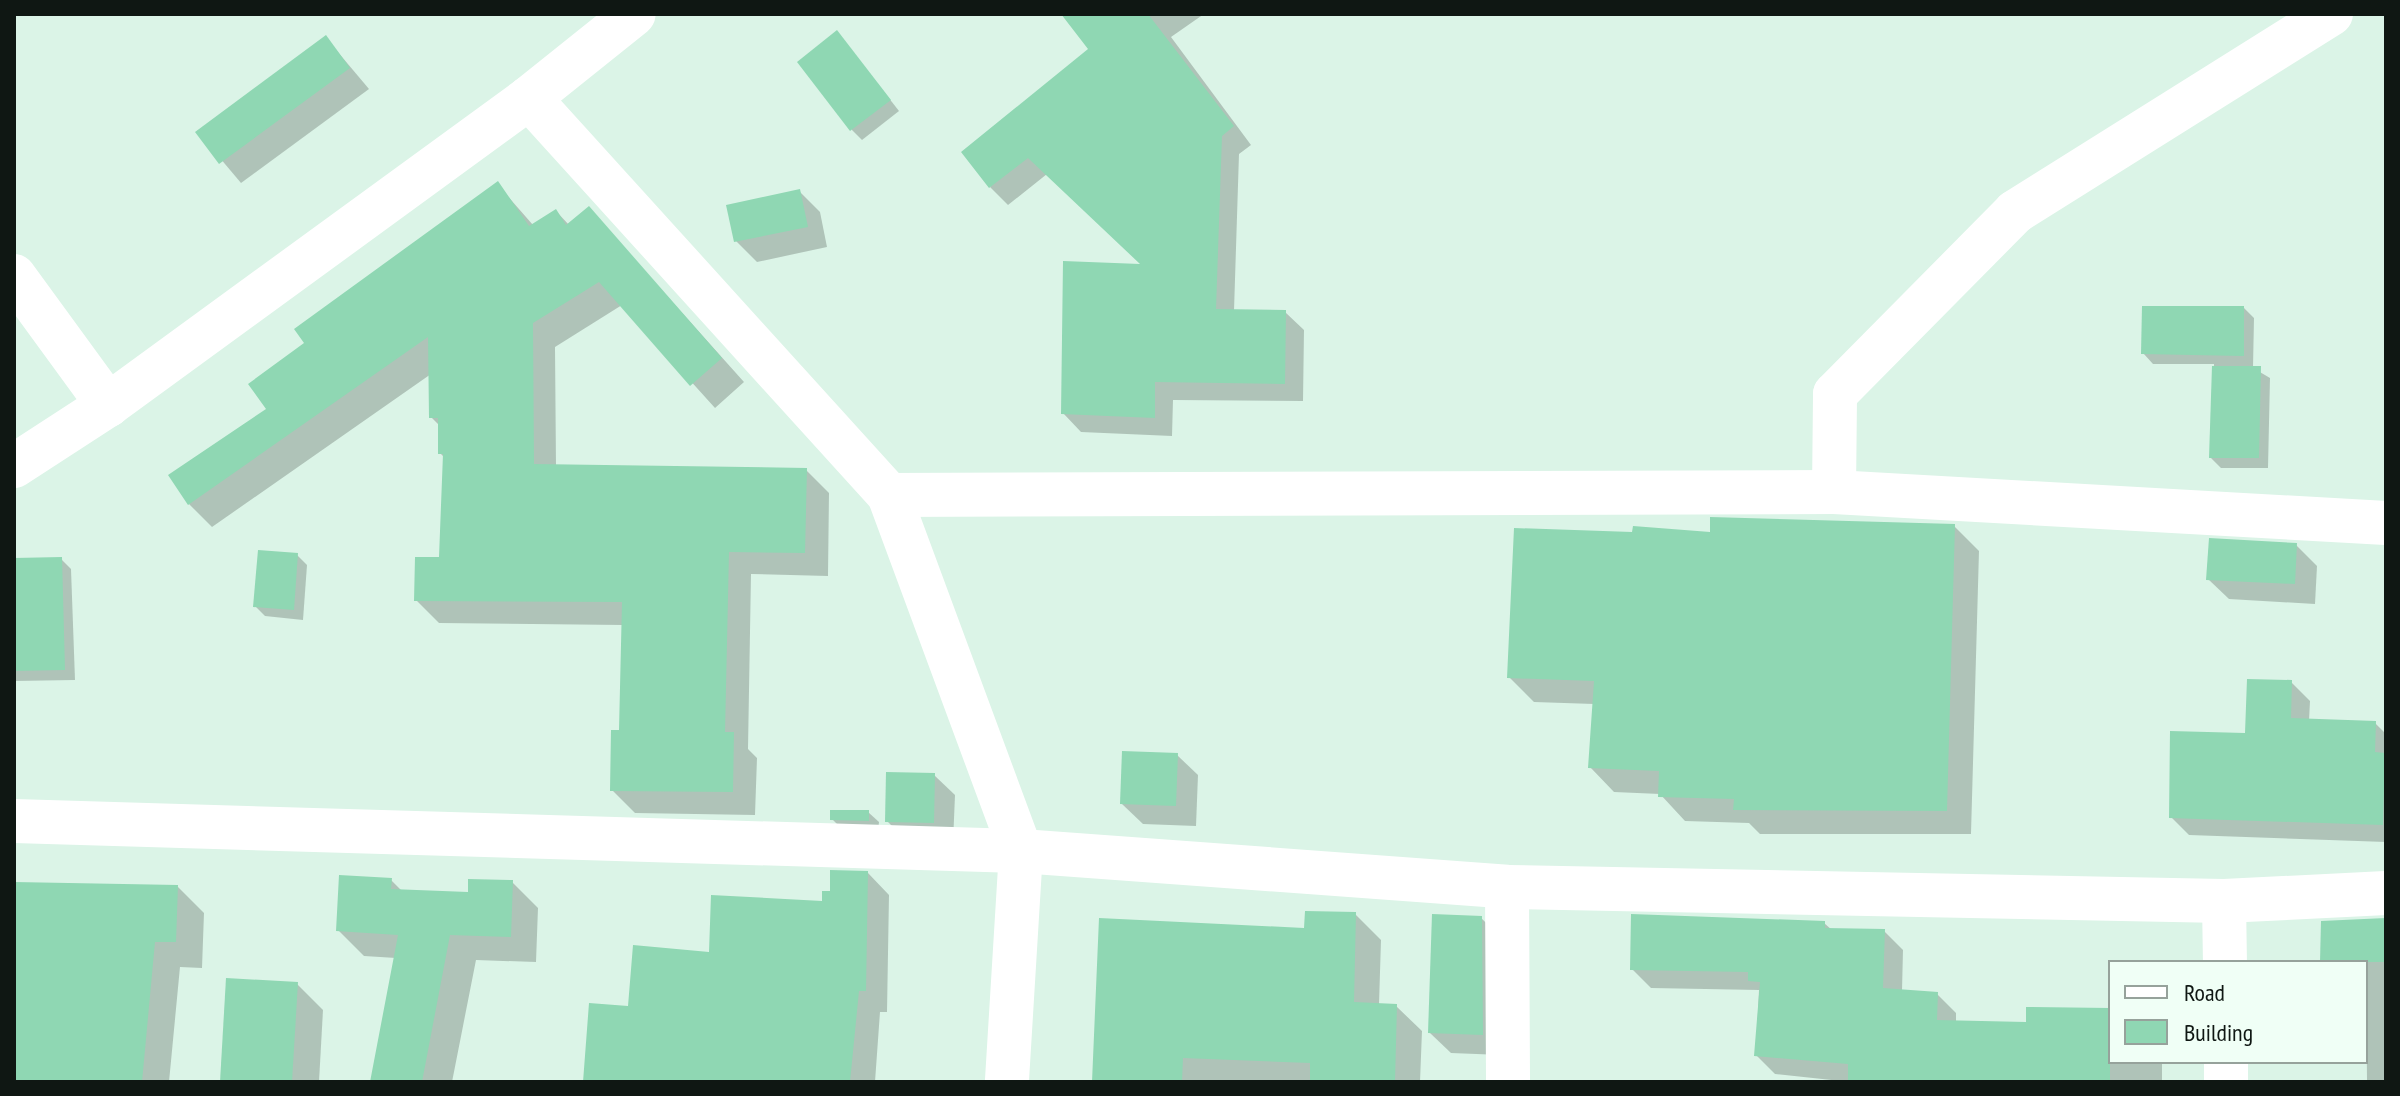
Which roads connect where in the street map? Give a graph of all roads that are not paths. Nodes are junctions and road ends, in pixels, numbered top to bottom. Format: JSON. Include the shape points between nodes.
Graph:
{"nodes":[{"id":1,"x":2331,"y":14,"type":"edge"},
{"id":2,"x":615,"y":21,"type":"edge"},
{"id":3,"x":529,"y":98,"type":"junction"},
{"id":4,"x":14,"y":276,"type":"edge"},
{"id":5,"x":108,"y":405,"type":"junction"},
{"id":6,"x":14,"y":466,"type":"edge"},
{"id":7,"x":1834,"y":492,"type":"junction"},
{"id":8,"x":889,"y":495,"type":"junction"},
{"id":9,"x":2386,"y":523,"type":"edge"},
{"id":10,"x":14,"y":821,"type":"edge"},
{"id":11,"x":1021,"y":851,"type":"junction"},
{"id":12,"x":1507,"y":887,"type":"junction"},
{"id":13,"x":2386,"y":893,"type":"edge"},
{"id":14,"x":2224,"y":901,"type":"junction"},
{"id":15,"x":2225,"y":960,"type":"edge"},
{"id":16,"x":1007,"y":1082,"type":"edge"},
{"id":17,"x":1508,"y":1082,"type":"edge"}],
"edges":[{"from":1,"to":7,"type":"street","via":[[2015,212],[1835,394]]},
{"from":2,"to":3,"type":"street"},
{"from":3,"to":5,"type":"street"},
{"from":3,"to":8,"type":"street"},
{"from":4,"to":5,"type":"street"},
{"from":5,"to":6,"type":"street"},
{"from":7,"to":8,"type":"street"},
{"from":7,"to":9,"type":"street"},
{"from":8,"to":11,"type":"street"},
{"from":10,"to":11,"type":"street"},
{"from":11,"to":12,"type":"street"},
{"from":11,"to":16,"type":"street"},
{"from":12,"to":14,"type":"street"},
{"from":12,"to":17,"type":"street"},
{"from":13,"to":14,"type":"street"},
{"from":14,"to":15,"type":"street"}]}
